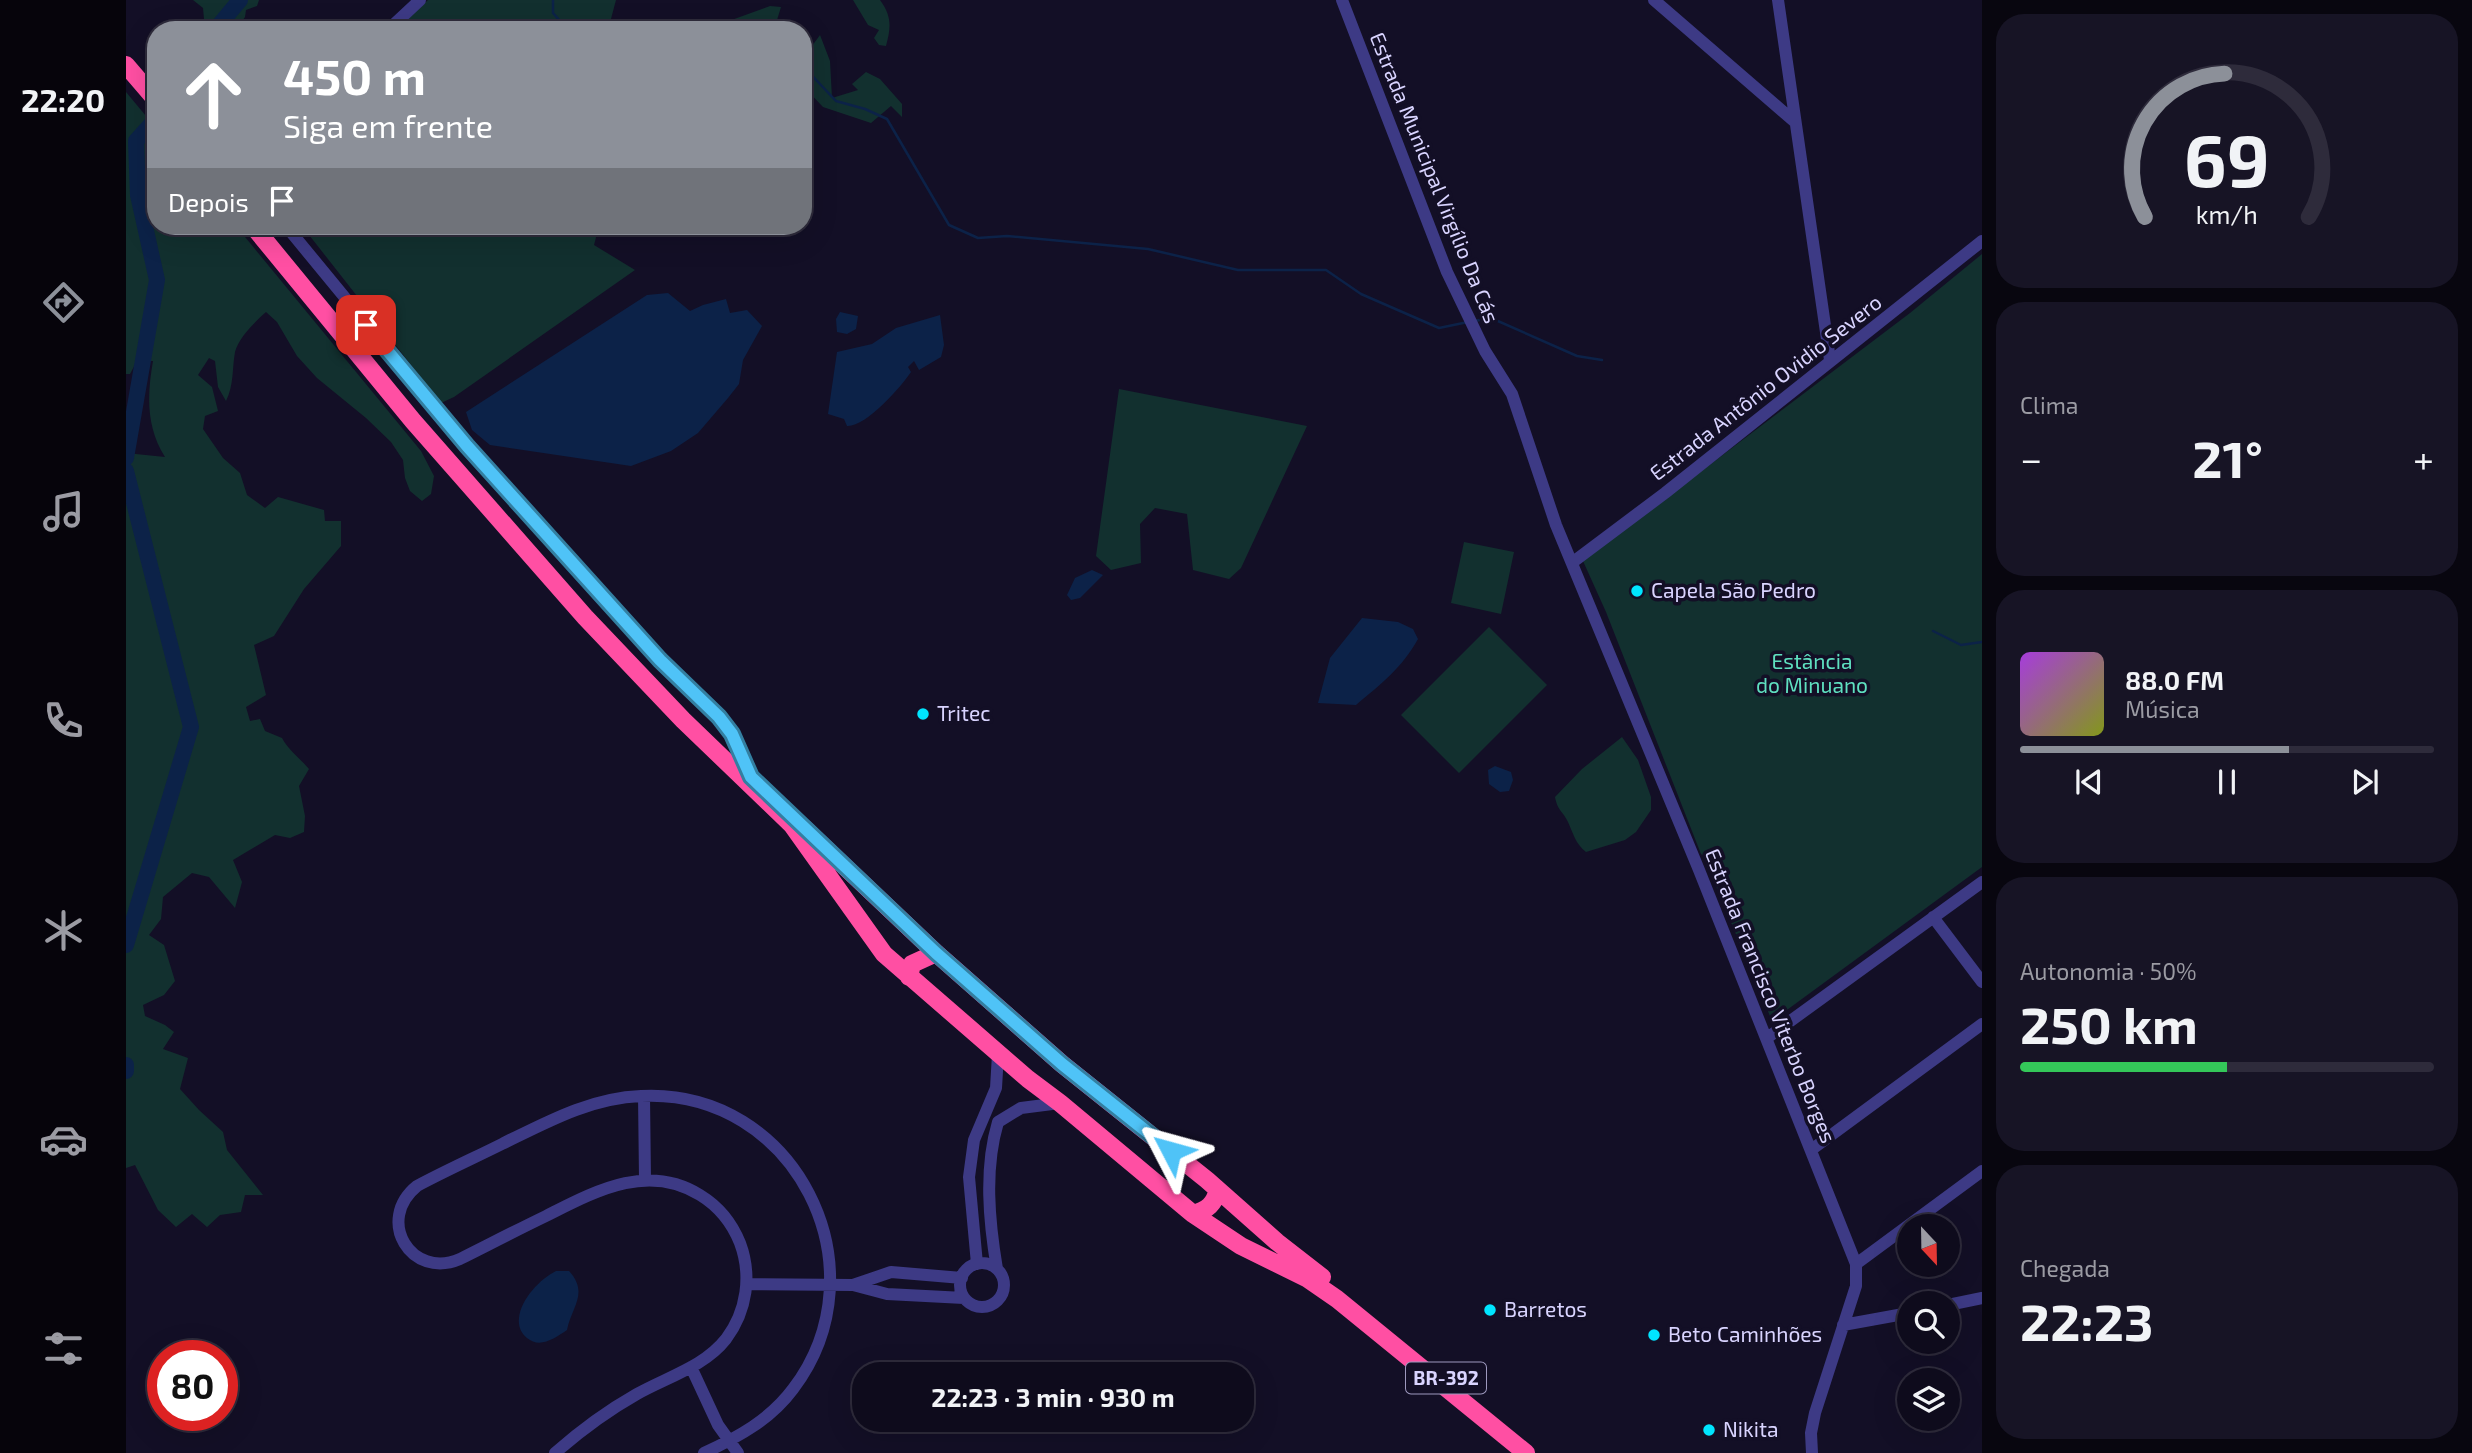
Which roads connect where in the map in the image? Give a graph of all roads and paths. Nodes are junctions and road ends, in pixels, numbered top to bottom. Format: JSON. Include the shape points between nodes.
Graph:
{"nodes":[{"id":1,"x":420,"y":0,"type":"edge"},
{"id":2,"x":1342,"y":0,"type":"edge"},
{"id":3,"x":1654,"y":0,"type":"edge"},
{"id":4,"x":1778,"y":0,"type":"edge"},
{"id":5,"x":398,"y":21,"type":"edge"},
{"id":6,"x":126,"y":65,"type":"edge"},
{"id":7,"x":147,"y":90,"type":"edge"},
{"id":8,"x":1795,"y":122,"type":"junction"},
{"id":9,"x":260,"y":235,"type":"edge"},
{"id":10,"x":268,"y":235,"type":"edge"},
{"id":11,"x":293,"y":235,"type":"edge"},
{"id":12,"x":1982,"y":241,"type":"edge"},
{"id":13,"x":1830,"y":360,"type":"junction"},
{"id":14,"x":1573,"y":562,"type":"junction"},
{"id":15,"x":751,"y":777,"type":"junction"},
{"id":16,"x":1982,"y":882,"type":"edge"},
{"id":17,"x":1933,"y":918,"type":"junction"},
{"id":18,"x":936,"y":953,"type":"junction"},
{"id":19,"x":909,"y":977,"type":"junction"},
{"id":20,"x":1982,"y":982,"type":"edge"},
{"id":21,"x":1982,"y":1024,"type":"edge"},
{"id":22,"x":1767,"y":1038,"type":"junction"},
{"id":23,"x":998,"y":1054,"type":"junction"},
{"id":24,"x":644,"y":1096,"type":"junction"},
{"id":25,"x":1060,"y":1103,"type":"junction"},
{"id":26,"x":1811,"y":1150,"type":"junction"},
{"id":27,"x":1982,"y":1171,"type":"edge"},
{"id":28,"x":645,"y":1180,"type":"junction"},
{"id":29,"x":1217,"y":1190,"type":"junction"},
{"id":30,"x":1193,"y":1214,"type":"junction"},
{"id":31,"x":977,"y":1264,"type":"junction"},
{"id":32,"x":1856,"y":1265,"type":"junction"},
{"id":33,"x":997,"y":1269,"type":"junction"},
{"id":34,"x":962,"y":1278,"type":"junction"},
{"id":35,"x":747,"y":1284,"type":"junction"},
{"id":36,"x":830,"y":1285,"type":"junction"},
{"id":37,"x":853,"y":1285,"type":"junction"},
{"id":38,"x":964,"y":1298,"type":"junction"},
{"id":39,"x":1981,"y":1302,"type":"edge"},
{"id":40,"x":1960,"y":1304,"type":"edge"},
{"id":41,"x":1897,"y":1315,"type":"edge"},
{"id":42,"x":1843,"y":1325,"type":"junction"},
{"id":43,"x":691,"y":1367,"type":"junction"},
{"id":44,"x":734,"y":1450,"type":"edge"},
{"id":45,"x":555,"y":1453,"type":"edge"},
{"id":46,"x":704,"y":1453,"type":"edge"},
{"id":47,"x":1527,"y":1453,"type":"edge"},
{"id":48,"x":1540,"y":1453,"type":"edge"},
{"id":49,"x":1812,"y":1453,"type":"edge"}],
"edges":[{"from":1,"to":5,"type":"street"},
{"from":2,"to":14,"type":"street","name":"Estrada Municipal Virgílio Da Cás","via":[[1447,272],[1485,351],[1512,394]]},
{"from":3,"to":8,"type":"street"},
{"from":4,"to":8,"type":"street"},
{"from":6,"to":7,"type":"highway"},
{"from":8,"to":13,"type":"street"},
{"from":9,"to":19,"type":"highway","name":"BR-392","via":[[413,421],[585,617],[792,825],[867,932]]},
{"from":10,"to":15,"type":"highway","number":"BR-392","via":[[469,478],[640,668]]},
{"from":11,"to":15,"type":"street","via":[[467,446],[660,660],[719,717]]},
{"from":12,"to":13,"type":"street","name":"Estrada Antônio Ovidio Severo"},
{"from":13,"to":14,"type":"street","name":"Estrada Antônio Ovidio Severo"},
{"from":14,"to":22,"type":"street","name":"Estrada Francisco Viterbo Borges"},
{"from":15,"to":18,"type":"highway","number":"BR-392"},
{"from":16,"to":17,"type":"street"},
{"from":17,"to":20,"type":"street"},
{"from":17,"to":22,"type":"street"},
{"from":18,"to":19,"type":"highway","via":[[912,964]]},
{"from":18,"to":29,"type":"highway","number":"BR-392"},
{"from":19,"to":23,"type":"highway","name":"BR-392"},
{"from":21,"to":26,"type":"street"},
{"from":22,"to":26,"type":"street","name":"Estrada Francisco Viterbo Borges"},
{"from":23,"to":25,"type":"highway","name":"BR-392"},
{"from":23,"to":31,"type":"street","via":[[996,1088],[974,1140],[969,1177]]},
{"from":24,"to":28,"type":"street"},
{"from":24,"to":28,"type":"street","via":[[604,1101],[567,1113],[423,1183],[403,1202],[399,1230],[413,1254],[425,1261],[446,1263],[593,1192]]},
{"from":24,"to":36,"type":"street","via":[[684,1099],[713,1108],[773,1145],[799,1175],[818,1211],[829,1252]]},
{"from":25,"to":30,"type":"highway","name":"BR-392"},
{"from":25,"to":33,"type":"street","via":[[1021,1108],[998,1122],[989,1184]]},
{"from":26,"to":32,"type":"street","name":"Estrada Francisco Viterbo Borges"},
{"from":27,"to":32,"type":"street"},
{"from":28,"to":35,"type":"street","via":[[678,1184],[715,1206],[740,1242]]},
{"from":29,"to":30,"type":"highway","via":[[1209,1208]]},
{"from":29,"to":48,"type":"highway","number":"BR-392"},
{"from":30,"to":47,"type":"highway","name":"BR-392","via":[[1337,1299]]},
{"from":31,"to":33,"type":"street"},
{"from":31,"to":34,"type":"street"},
{"from":32,"to":42,"type":"street","name":"Estrada Francisco Viterbo Borges","via":[[1856,1286]]},
{"from":33,"to":38,"type":"street","via":[[1004,1288],[997,1302],[982,1307]]},
{"from":34,"to":37,"type":"street","via":[[891,1272]]},
{"from":34,"to":38,"type":"street"},
{"from":35,"to":36,"type":"street"},
{"from":35,"to":43,"type":"street","via":[[732,1329],[719,1347]]},
{"from":36,"to":37,"type":"street"},
{"from":36,"to":44,"type":"street","via":[[822,1334],[804,1372]]},
{"from":37,"to":38,"type":"street","via":[[887,1294]]},
{"from":39,"to":40,"type":"street"},
{"from":41,"to":42,"type":"street"},
{"from":42,"to":49,"type":"street","name":"Estrada Francisco Viterbo Borges","via":[[1815,1413]]},
{"from":43,"to":44,"type":"street"},
{"from":43,"to":45,"type":"street","via":[[618,1405]]},
{"from":44,"to":46,"type":"street"}]}
